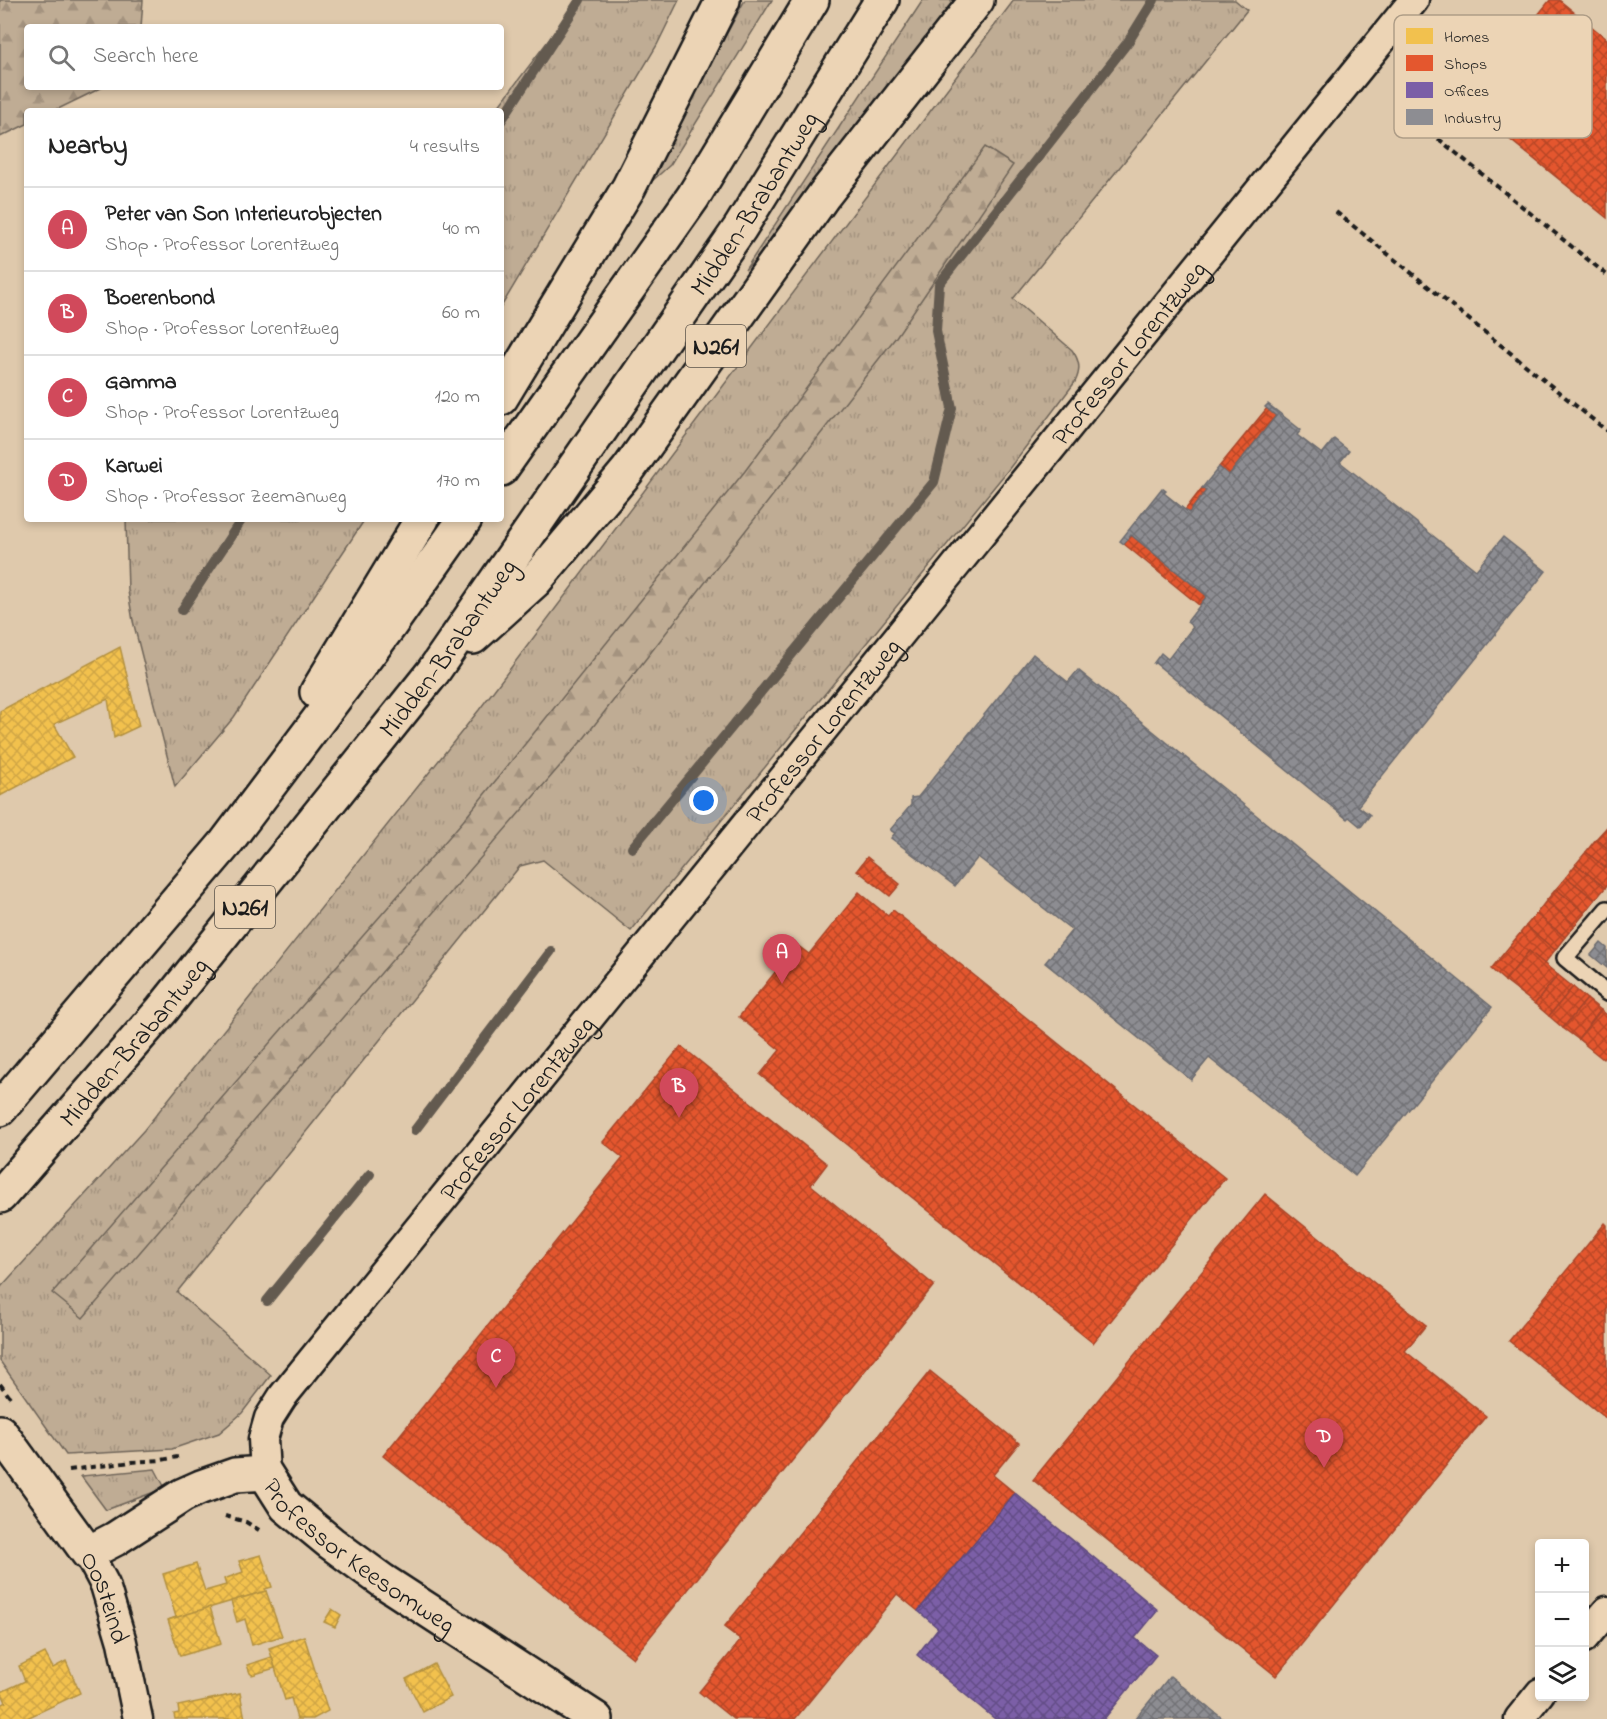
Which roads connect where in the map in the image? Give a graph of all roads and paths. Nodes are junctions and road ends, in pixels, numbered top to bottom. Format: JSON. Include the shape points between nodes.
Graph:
{"nodes":[{"id":1,"x":723,"y":0,"type":"edge"},
{"id":2,"x":812,"y":0,"type":"edge"},
{"id":3,"x":882,"y":0,"type":"edge"},
{"id":4,"x":977,"y":0,"type":"edge"},
{"id":5,"x":1414,"y":0,"type":"edge"},
{"id":6,"x":1402,"y":15,"type":"edge"},
{"id":7,"x":1394,"y":25,"type":"edge"},
{"id":8,"x":1437,"y":138,"type":"edge"},
{"id":9,"x":1336,"y":212,"type":"dead end"},
{"id":10,"x":1607,"y":275,"type":"edge"},
{"id":11,"x":504,"y":393,"type":"edge"},
{"id":12,"x":1607,"y":432,"type":"edge"},
{"id":13,"x":504,"y":465,"type":"edge"},
{"id":14,"x":420,"y":522,"type":"edge"},
{"id":15,"x":463,"y":522,"type":"edge"},
{"id":16,"x":433,"y":672,"type":"junction"},
{"id":17,"x":225,"y":844,"type":"junction"},
{"id":18,"x":1607,"y":909,"type":"edge"},
{"id":19,"x":1607,"y":993,"type":"edge"},
{"id":20,"x":0,"y":1109,"type":"edge"},
{"id":21,"x":0,"y":1196,"type":"edge"},
{"id":22,"x":0,"y":1432,"type":"edge"},
{"id":23,"x":184,"y":1455,"type":"dead end"},
{"id":24,"x":63,"y":1471,"type":"dead end"},
{"id":25,"x":264,"y":1473,"type":"junction"},
{"id":26,"x":222,"y":1515,"type":"dead end"},
{"id":27,"x":266,"y":1534,"type":"dead end"},
{"id":28,"x":88,"y":1553,"type":"junction"},
{"id":29,"x":1607,"y":1611,"type":"edge"},
{"id":30,"x":1589,"y":1632,"type":"edge"},
{"id":31,"x":1535,"y":1699,"type":"edge"},
{"id":32,"x":138,"y":1719,"type":"edge"},
{"id":33,"x":597,"y":1719,"type":"edge"},
{"id":34,"x":1519,"y":1719,"type":"edge"}],
"edges":[{"from":1,"to":11,"type":"main road","via":[[629,187]]},
{"from":2,"to":13,"type":"main road","name":"Midden-Brabantweg","via":[[693,197]]},
{"from":3,"to":16,"type":"main road","name":"Midden-Brabantweg","number":"N261","via":[[740,228]]},
{"from":4,"to":16,"type":"main road","number":"N261","via":[[824,195],[628,470],[536,581]]},
{"from":5,"to":6,"type":"street","name":"Professor Lorentzweg"},
{"from":7,"to":25,"type":"street","name":"Professor Lorentzweg","via":[[283,1396],[269,1418],[263,1440]]},
{"from":8,"to":10,"type":"path"},
{"from":9,"to":12,"type":"path"},
{"from":14,"to":17,"type":"main road","number":"N261"},
{"from":15,"to":17,"type":"main road","number":"N261"},
{"from":16,"to":21,"type":"main road","name":"Midden-Brabantweg","number":"N261","via":[[162,1010]]},
{"from":17,"to":20,"type":"main road","number":"N261"},
{"from":18,"to":19,"type":"lane","via":[[1565,958]]},
{"from":22,"to":28,"type":"main road","name":"Oosteind"},
{"from":23,"to":24,"type":"path"},
{"from":25,"to":28,"type":"main road","name":"Professor Keesomweg","via":[[235,1475],[183,1495]]},
{"from":25,"to":33,"type":"main road","name":"Professor Keesomweg","via":[[286,1506],[382,1581]]},
{"from":26,"to":27,"type":"path","name":"Professor Keesomweg","via":[[246,1522]]},
{"from":28,"to":32,"type":"street","name":"Oosteind","via":[[105,1585]]},
{"from":29,"to":30,"type":"street"},
{"from":31,"to":34,"type":"street"}]}
